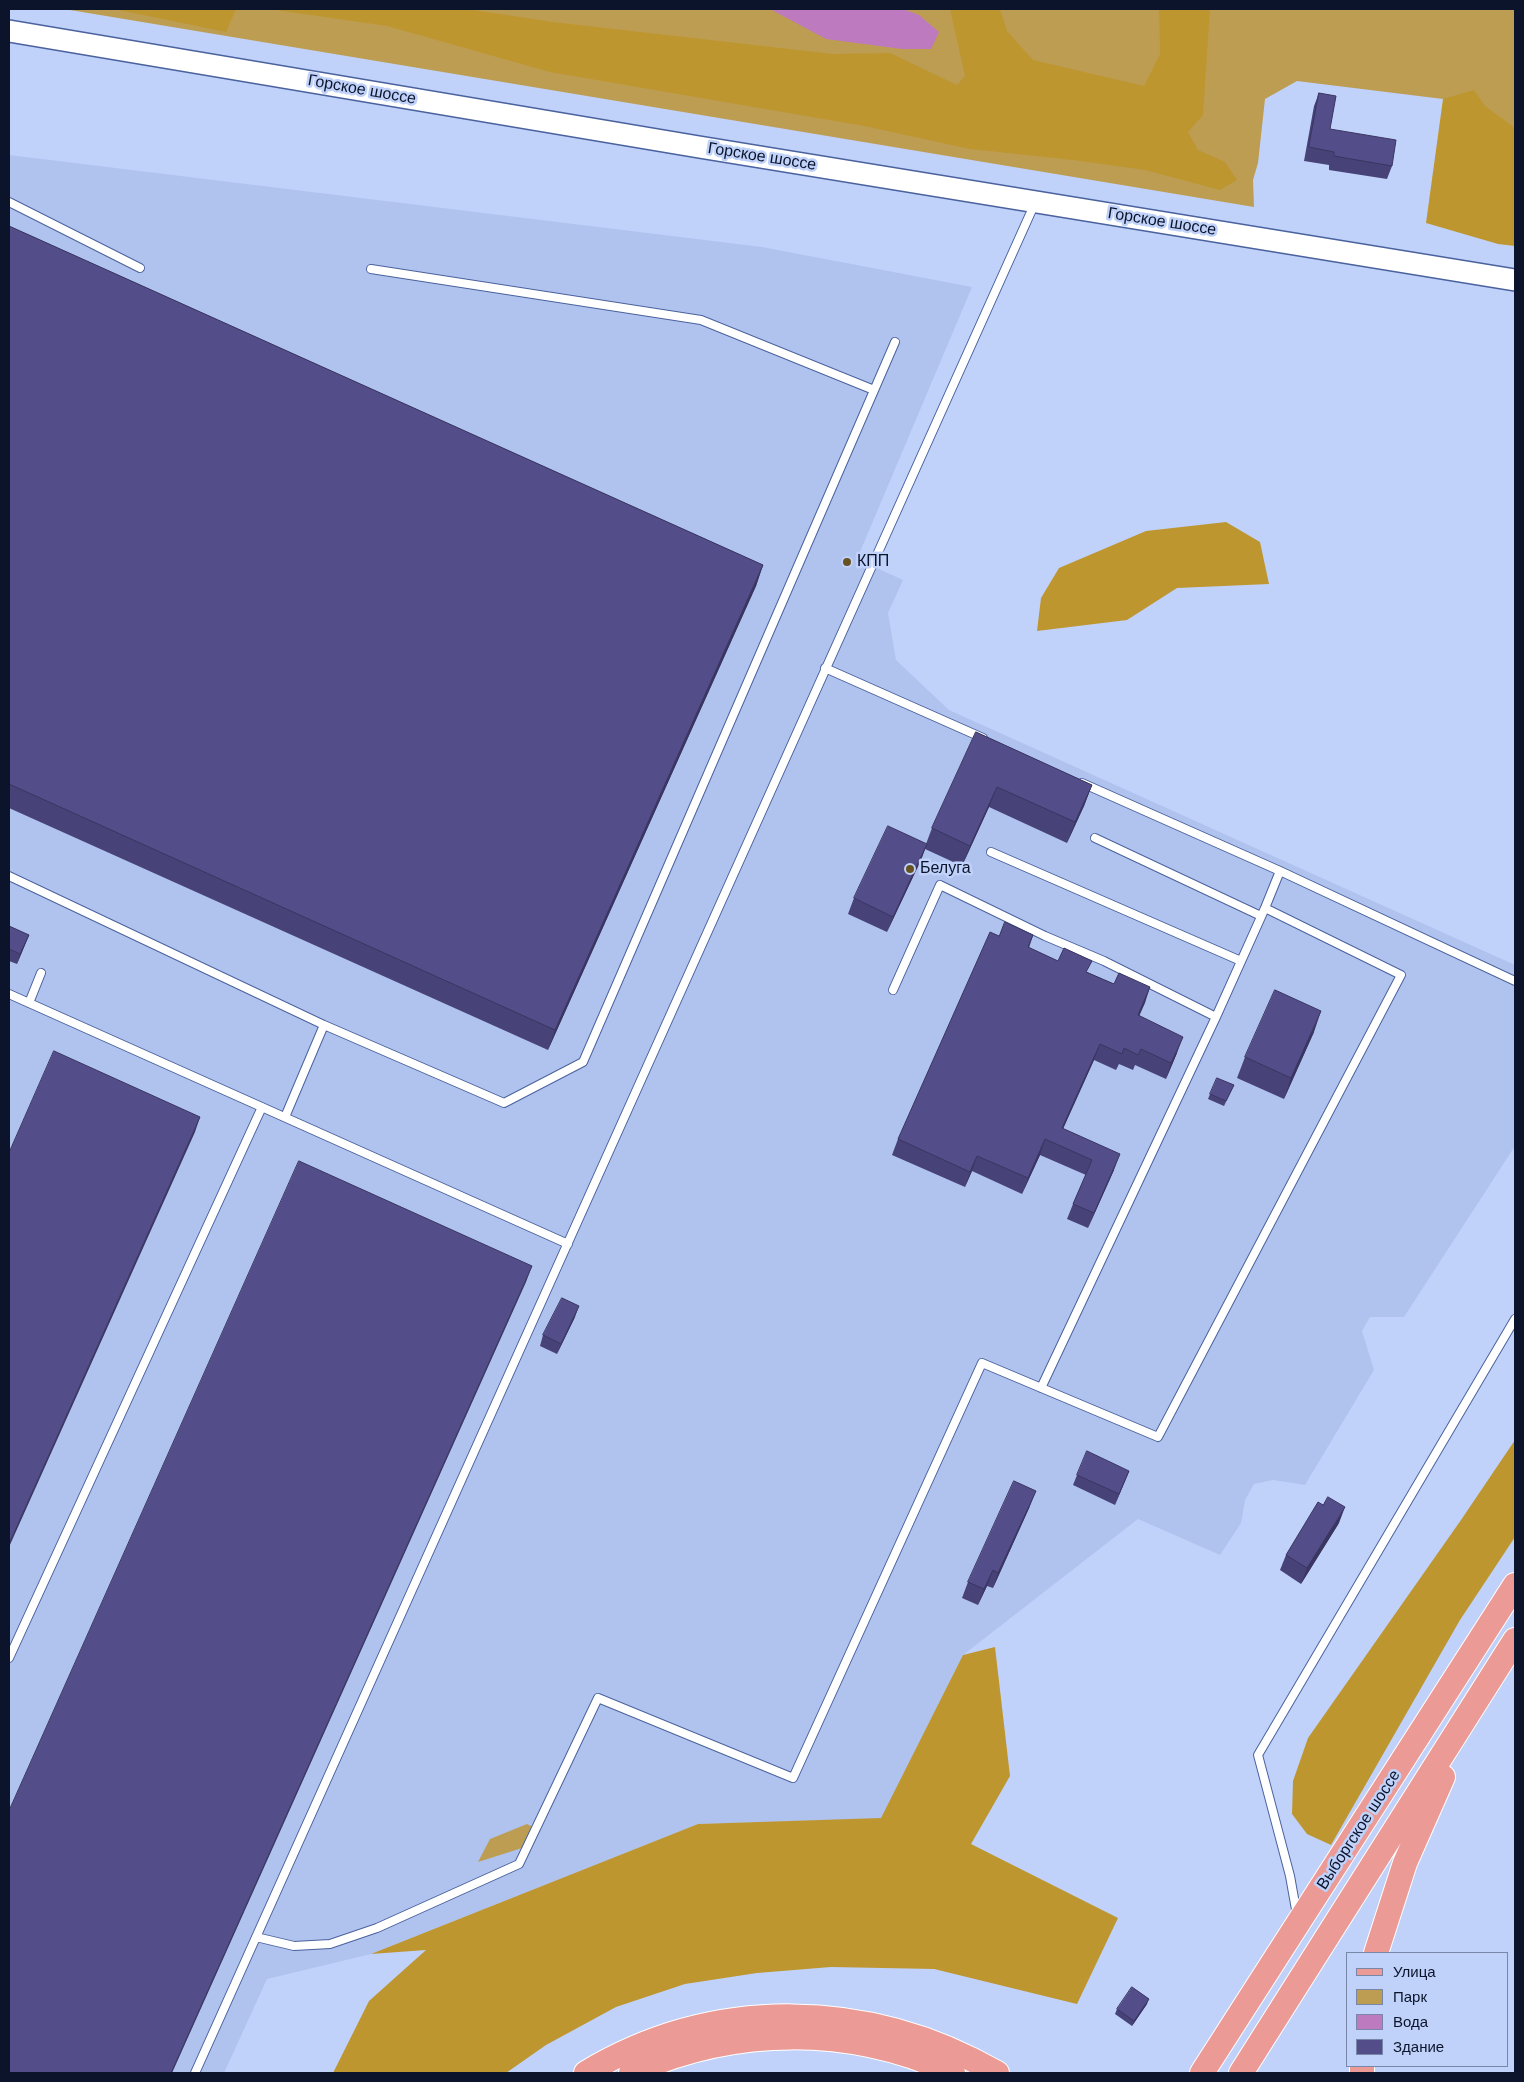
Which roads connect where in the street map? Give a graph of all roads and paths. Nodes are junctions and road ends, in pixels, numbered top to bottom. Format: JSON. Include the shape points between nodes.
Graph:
{"nodes":[{"id":1,"x":9,"y":31,"type":"edge"},
{"id":2,"x":9,"y":202,"type":"edge"},
{"id":3,"x":1035,"y":202,"type":"junction"},
{"id":4,"x":140,"y":268,"type":"dead end"},
{"id":5,"x":371,"y":269,"type":"dead end"},
{"id":6,"x":1515,"y":280,"type":"edge"},
{"id":7,"x":895,"y":342,"type":"dead end"},
{"id":8,"x":874,"y":390,"type":"junction"},
{"id":9,"x":825,"y":668,"type":"junction"},
{"id":10,"x":989,"y":741,"type":"edge"},
{"id":11,"x":1071,"y":778,"type":"edge"},
{"id":12,"x":1095,"y":838,"type":"dead end"},
{"id":13,"x":991,"y":852,"type":"dead end"},
{"id":14,"x":1280,"y":871,"type":"junction"},
{"id":15,"x":9,"y":876,"type":"edge"},
{"id":16,"x":1265,"y":908,"type":"junction"},
{"id":17,"x":1261,"y":916,"type":"junction"},
{"id":18,"x":1241,"y":961,"type":"junction"},
{"id":19,"x":41,"y":973,"type":"dead end"},
{"id":20,"x":1515,"y":981,"type":"edge"},
{"id":21,"x":893,"y":990,"type":"dead end"},
{"id":22,"x":9,"y":994,"type":"edge"},
{"id":23,"x":29,"y":1003,"type":"junction"},
{"id":24,"x":1216,"y":1017,"type":"junction"},
{"id":25,"x":324,"y":1025,"type":"junction"},
{"id":26,"x":262,"y":1107,"type":"junction"},
{"id":27,"x":285,"y":1117,"type":"junction"},
{"id":28,"x":568,"y":1244,"type":"junction"},
{"id":29,"x":1515,"y":1319,"type":"edge"},
{"id":30,"x":1041,"y":1388,"type":"junction"},
{"id":31,"x":1515,"y":1585,"type":"edge"},
{"id":32,"x":1515,"y":1640,"type":"edge"},
{"id":33,"x":9,"y":1658,"type":"edge"},
{"id":34,"x":1469,"y":1715,"type":"junction"},
{"id":35,"x":1299,"y":1924,"type":"junction"},
{"id":36,"x":256,"y":1937,"type":"junction"},
{"id":37,"x":1376,"y":1952,"type":"edge"},
{"id":38,"x":195,"y":2073,"type":"edge"},
{"id":39,"x":586,"y":2073,"type":"edge"},
{"id":40,"x":631,"y":2073,"type":"edge"},
{"id":41,"x":953,"y":2073,"type":"edge"},
{"id":42,"x":997,"y":2073,"type":"edge"},
{"id":43,"x":1202,"y":2073,"type":"edge"},
{"id":44,"x":1241,"y":2073,"type":"edge"}],
"edges":[{"from":1,"to":3,"type":"main road","name":"Горское шоссе"},
{"from":2,"to":4,"type":"lane"},
{"from":3,"to":6,"type":"main road","name":"Горское шоссе"},
{"from":3,"to":9,"type":"lane"},
{"from":5,"to":8,"type":"lane","via":[[701,320]]},
{"from":7,"to":8,"type":"lane"},
{"from":8,"to":25,"type":"lane","via":[[582,1062],[504,1103]]},
{"from":9,"to":10,"type":"lane"},
{"from":9,"to":28,"type":"lane"},
{"from":11,"to":14,"type":"lane"},
{"from":12,"to":17,"type":"lane"},
{"from":13,"to":18,"type":"lane"},
{"from":14,"to":16,"type":"lane"},
{"from":14,"to":20,"type":"lane"},
{"from":15,"to":25,"type":"lane"},
{"from":16,"to":17,"type":"lane"},
{"from":16,"to":30,"type":"lane","via":[[1401,976],[1158,1437]]},
{"from":17,"to":18,"type":"lane"},
{"from":18,"to":24,"type":"lane"},
{"from":19,"to":23,"type":"lane"},
{"from":21,"to":24,"type":"lane","via":[[940,885]]},
{"from":22,"to":23,"type":"lane"},
{"from":23,"to":26,"type":"lane"},
{"from":24,"to":30,"type":"lane"},
{"from":25,"to":27,"type":"lane"},
{"from":26,"to":27,"type":"lane"},
{"from":26,"to":33,"type":"lane"},
{"from":27,"to":28,"type":"lane"},
{"from":28,"to":36,"type":"lane"},
{"from":29,"to":35,"type":"lane","via":[[1258,1755],[1290,1876]]},
{"from":30,"to":36,"type":"lane","via":[[982,1363],[793,1778],[598,1698],[519,1864],[377,1928],[330,1944],[294,1946]]},
{"from":31,"to":35,"type":"main road","name":"Выборгское шоссе"},
{"from":32,"to":34,"type":"main road","name":"Выборгское шоссе"},
{"from":34,"to":37,"type":"main road","via":[[1405,1863]]},
{"from":34,"to":44,"type":"main road","name":"Выборгское шоссе"},
{"from":35,"to":43,"type":"main road","name":"Выборгское шоссе"},
{"from":36,"to":38,"type":"lane"},
{"from":39,"to":42,"type":"main road","via":[[631,2050],[684,2030],[746,2019],[801,2016],[842,2019],[901,2032],[948,2048]]},
{"from":40,"to":41,"type":"main road","via":[[671,2056],[717,2044],[801,2037],[839,2040],[876,2048],[919,2059]]}]}
